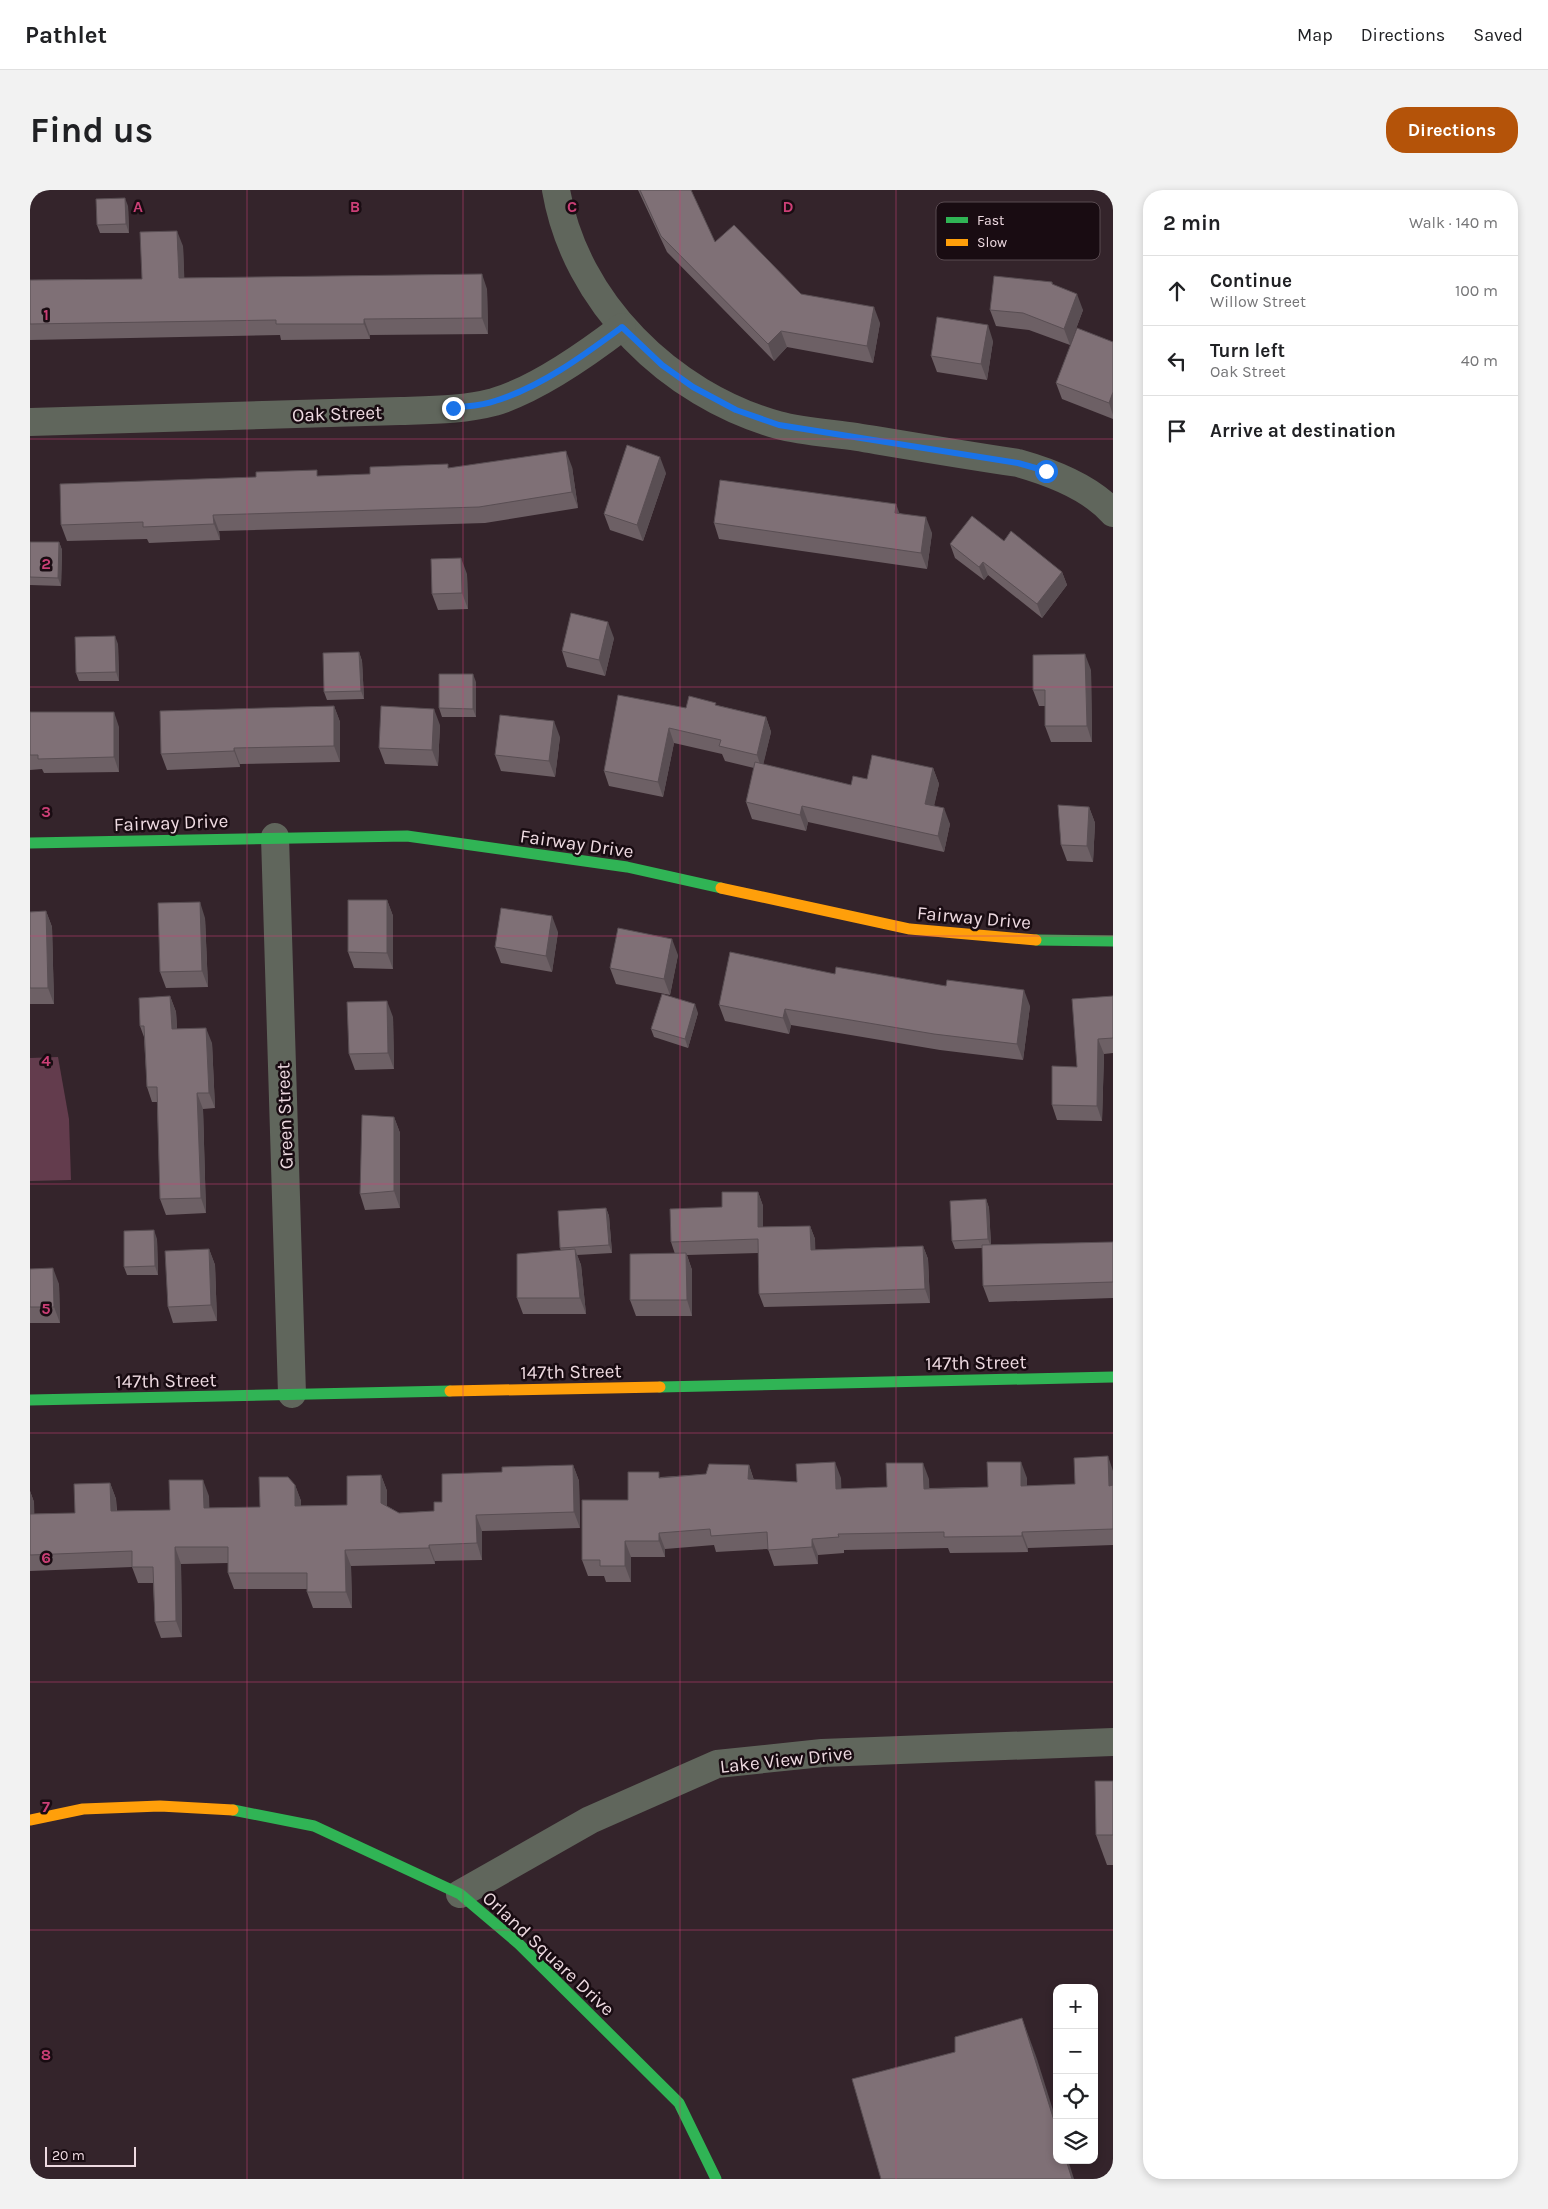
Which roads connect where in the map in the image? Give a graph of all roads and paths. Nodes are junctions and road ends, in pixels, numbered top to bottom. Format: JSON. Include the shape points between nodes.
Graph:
{"nodes":[{"id":1,"x":556,"y":190,"type":"edge"},
{"id":2,"x":622,"y":327,"type":"junction"},
{"id":3,"x":30,"y":422,"type":"edge"},
{"id":4,"x":1113,"y":512,"type":"edge"},
{"id":5,"x":275,"y":837,"type":"junction"},
{"id":6,"x":30,"y":844,"type":"edge"},
{"id":7,"x":1113,"y":941,"type":"edge"},
{"id":8,"x":1113,"y":1377,"type":"edge"},
{"id":9,"x":292,"y":1394,"type":"junction"},
{"id":10,"x":30,"y":1400,"type":"edge"},
{"id":11,"x":1113,"y":1742,"type":"edge"},
{"id":12,"x":30,"y":1820,"type":"edge"},
{"id":13,"x":460,"y":1894,"type":"junction"},
{"id":14,"x":716,"y":2179,"type":"edge"}],
"edges":[{"from":1,"to":2,"type":"street","via":[[571,247],[603,302]]},
{"from":2,"to":3,"type":"street","name":"Oak Street","via":[[594,348],[495,402],[400,411]]},
{"from":2,"to":4,"type":"street","via":[[662,365],[693,387],[736,410],[779,425],[1037,468],[1082,490]]},
{"from":5,"to":6,"type":"street","name":"Fairway Drive"},
{"from":5,"to":7,"type":"street","name":"Fairway Drive","via":[[407,836],[627,867],[910,929],[1009,940]]},
{"from":5,"to":9,"type":"street","name":"Green Street"},
{"from":8,"to":9,"type":"street","name":"147th Street"},
{"from":9,"to":10,"type":"street","name":"147th Street"},
{"from":11,"to":13,"type":"street","name":"Lake View Drive","via":[[822,1752],[717,1764],[590,1820]]},
{"from":12,"to":13,"type":"street","name":"Orland Square Drive","via":[[83,1809],[160,1806],[242,1811],[314,1826]]},
{"from":13,"to":14,"type":"street","name":"Orland Square Drive","via":[[519,1944],[679,2103]]}]}
